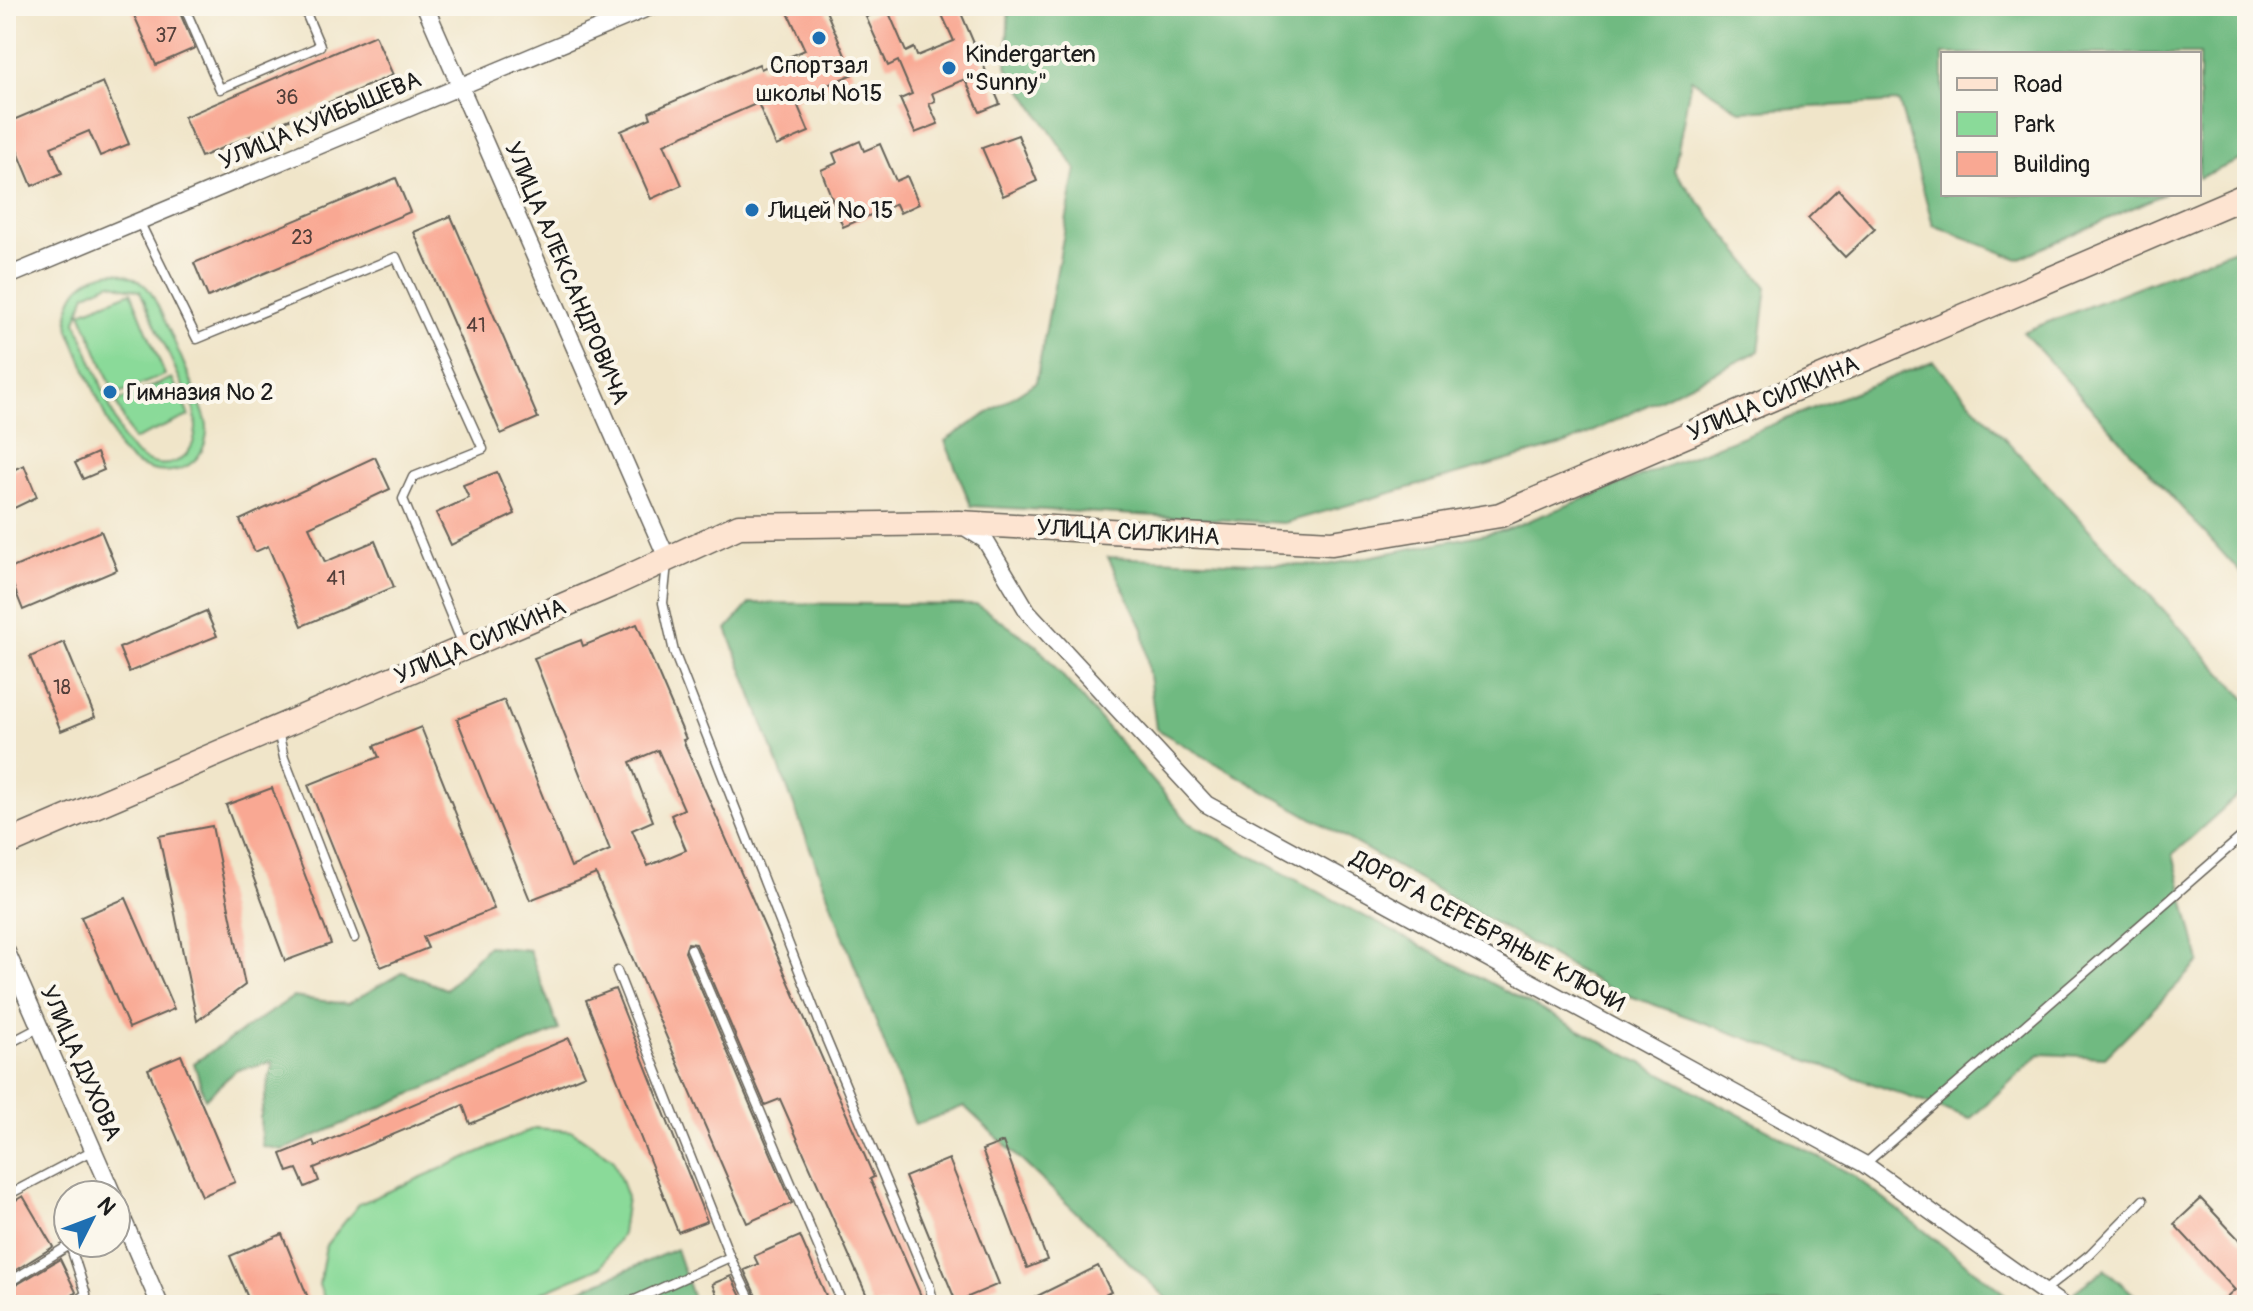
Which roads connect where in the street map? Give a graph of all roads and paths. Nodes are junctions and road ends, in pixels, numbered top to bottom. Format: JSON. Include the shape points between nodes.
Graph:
{"nodes":[{"id":1,"x":184,"y":6,"type":"edge"},
{"id":2,"x":303,"y":6,"type":"edge"},
{"id":3,"x":425,"y":6,"type":"edge"},
{"id":4,"x":652,"y":6,"type":"edge"},
{"id":5,"x":460,"y":87,"type":"junction"},
{"id":6,"x":2247,"y":195,"type":"edge"},
{"id":7,"x":139,"y":221,"type":"junction"},
{"id":8,"x":6,"y":277,"type":"edge"},
{"id":9,"x":959,"y":523,"type":"junction"},
{"id":10,"x":667,"y":558,"type":"junction"},
{"id":11,"x":465,"y":648,"type":"junction"},
{"id":12,"x":277,"y":727,"type":"junction"},
{"id":13,"x":2247,"y":832,"type":"edge"},
{"id":14,"x":6,"y":844,"type":"edge"},
{"id":15,"x":354,"y":938,"type":"dead end"},
{"id":16,"x":691,"y":949,"type":"dead end"},
{"id":17,"x":6,"y":950,"type":"edge"},
{"id":18,"x":617,"y":971,"type":"dead end"},
{"id":19,"x":40,"y":1027,"type":"junction"},
{"id":20,"x":6,"y":1045,"type":"edge"},
{"id":21,"x":93,"y":1150,"type":"junction"},
{"id":22,"x":1864,"y":1164,"type":"junction"},
{"id":23,"x":106,"y":1179,"type":"edge"},
{"id":24,"x":6,"y":1196,"type":"edge"},
{"id":25,"x":2143,"y":1200,"type":"dead end"},
{"id":26,"x":132,"y":1243,"type":"edge"},
{"id":27,"x":52,"y":1256,"type":"edge"},
{"id":28,"x":730,"y":1257,"type":"junction"},
{"id":29,"x":76,"y":1259,"type":"edge"},
{"id":30,"x":6,"y":1284,"type":"edge"},
{"id":31,"x":2044,"y":1291,"type":"junction"},
{"id":32,"x":70,"y":1305,"type":"edge"},
{"id":33,"x":160,"y":1305,"type":"edge"},
{"id":34,"x":606,"y":1305,"type":"edge"},
{"id":35,"x":753,"y":1305,"type":"edge"},
{"id":36,"x":843,"y":1305,"type":"edge"},
{"id":37,"x":934,"y":1305,"type":"edge"},
{"id":38,"x":2062,"y":1305,"type":"edge"}],
"edges":[{"from":1,"to":2,"type":"lane","via":[[220,89],[320,46]]},
{"from":3,"to":5,"type":"street","name":"УЛИЦА АЛЕКСАНДРОВИЧА"},
{"from":4,"to":5,"type":"street","name":"УЛИЦА КУЙБЫШЕВА"},
{"from":5,"to":7,"type":"street","name":"УЛИЦА КУЙБЫШЕВА"},
{"from":5,"to":10,"type":"street","name":"УЛИЦА АЛЕКСАНДРОВИЧА"},
{"from":6,"to":9,"type":"main road","name":"УЛИЦА СИЛКИНА","via":[[1500,515],[1332,543]]},
{"from":7,"to":8,"type":"street","name":"УЛИЦА КУЙБЫШЕВА"},
{"from":7,"to":11,"type":"lane","via":[[197,339],[396,257],[483,449],[413,477],[403,499]]},
{"from":9,"to":10,"type":"main road","name":"УЛИЦА СИЛКИНА","via":[[739,526]]},
{"from":9,"to":22,"type":"street","name":"ДОРОГА СЕРЕБРЯНЫЕ КЛЮЧИ","via":[[985,540],[1028,612],[1206,804]]},
{"from":10,"to":11,"type":"main road","name":"УЛИЦА СИЛКИНА"},
{"from":10,"to":37,"type":"lane","via":[[663,603],[674,652]]},
{"from":11,"to":12,"type":"main road","name":"УЛИЦА СИЛКИНА"},
{"from":12,"to":14,"type":"main road","name":"УЛИЦА СИЛКИНА"},
{"from":12,"to":15,"type":"lane","via":[[284,758]]},
{"from":13,"to":22,"type":"lane"},
{"from":16,"to":36,"type":"lane"},
{"from":17,"to":19,"type":"street","name":"УЛИЦА ДУХОВА"},
{"from":18,"to":28,"type":"lane"},
{"from":19,"to":20,"type":"lane"},
{"from":19,"to":21,"type":"street","name":"УЛИЦА ДУХОВА"},
{"from":21,"to":23,"type":"street","name":"УЛИЦА ДУХОВА"},
{"from":21,"to":24,"type":"lane"},
{"from":22,"to":31,"type":"street","name":"ДОРОГА СЕРЕБРЯНЫЕ КЛЮЧИ"},
{"from":25,"to":31,"type":"lane"},
{"from":26,"to":33,"type":"street"},
{"from":27,"to":30,"type":"lane"},
{"from":28,"to":34,"type":"lane","via":[[635,1300]]},
{"from":28,"to":35,"type":"lane"},
{"from":29,"to":32,"type":"lane","via":[[86,1294]]},
{"from":31,"to":38,"type":"street","name":"ДОРОГА СЕРЕБРЯНЫЕ КЛЮЧИ"}]}
